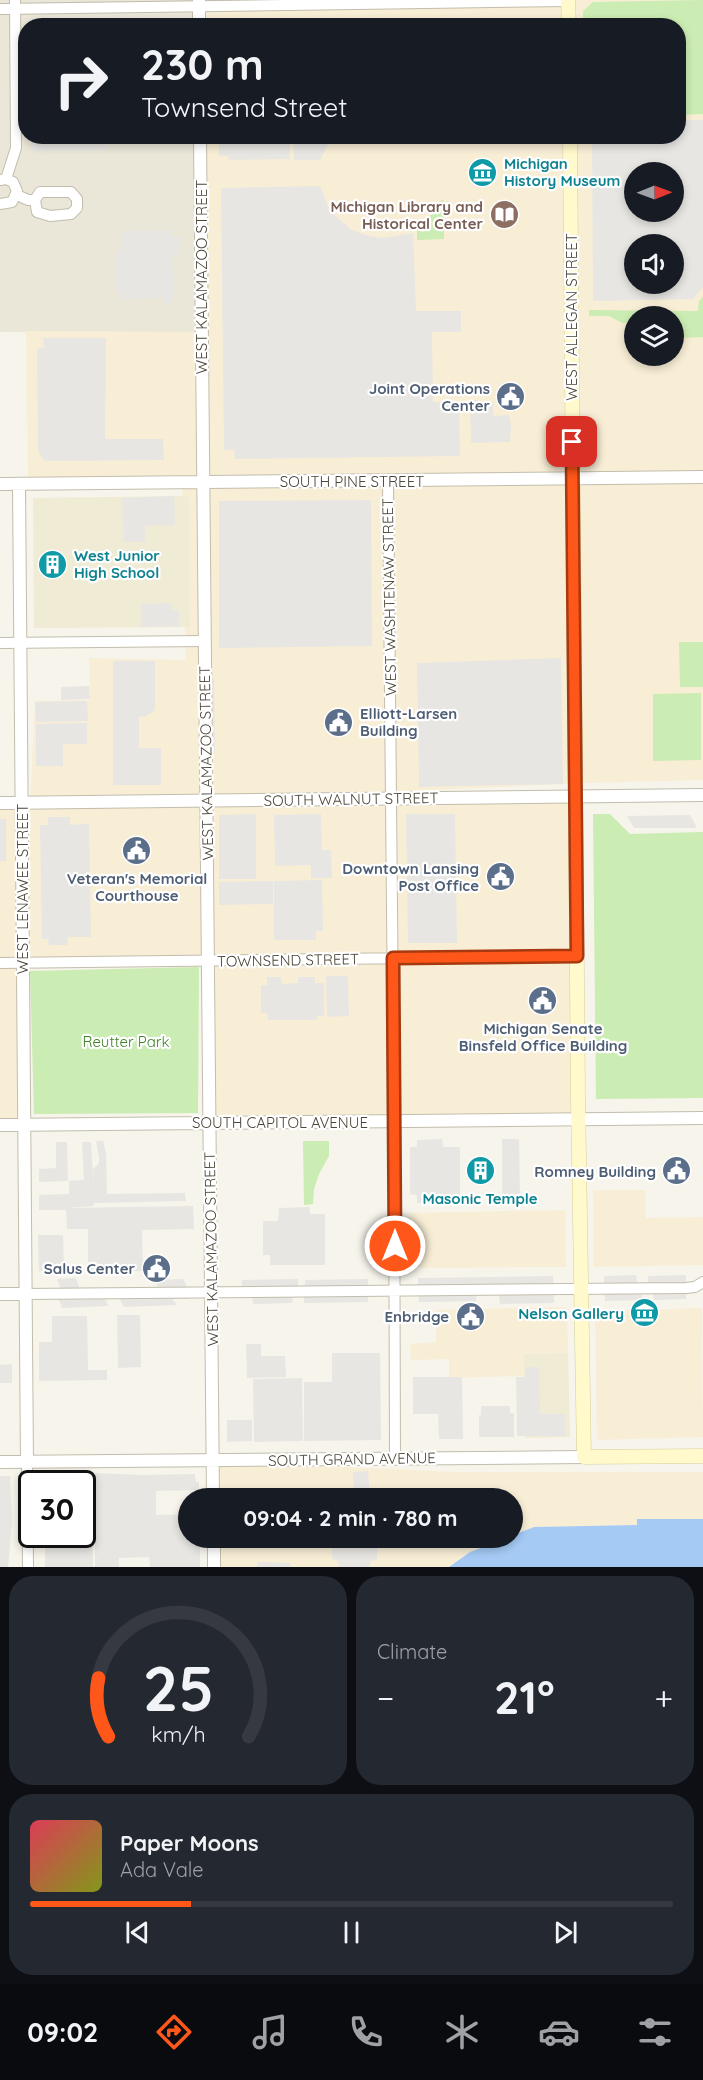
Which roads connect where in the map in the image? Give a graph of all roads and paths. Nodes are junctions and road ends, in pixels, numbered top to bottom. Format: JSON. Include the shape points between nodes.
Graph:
{"nodes":[{"id":1,"x":568,"y":0,"type":"edge"},
{"id":2,"x":199,"y":3,"type":"edge"},
{"id":3,"x":15,"y":4,"type":"edge"},
{"id":4,"x":0,"y":9,"type":"edge"},
{"id":5,"x":569,"y":18,"type":"edge"},
{"id":6,"x":200,"y":144,"type":"edge"},
{"id":7,"x":570,"y":144,"type":"edge"},
{"id":8,"x":3,"y":179,"type":"edge"},
{"id":9,"x":17,"y":195,"type":"junction"},
{"id":10,"x":35,"y":200,"type":"dead end"},
{"id":11,"x":0,"y":204,"type":"edge"},
{"id":12,"x":703,"y":477,"type":"edge"},
{"id":13,"x":573,"y":479,"type":"junction"},
{"id":14,"x":388,"y":480,"type":"junction"},
{"id":15,"x":203,"y":481,"type":"junction"},
{"id":16,"x":0,"y":484,"type":"edge"},
{"id":17,"x":18,"y":484,"type":"junction"},
{"id":18,"x":204,"y":641,"type":"junction"},
{"id":19,"x":0,"y":643,"type":"edge"},
{"id":20,"x":20,"y":643,"type":"junction"},
{"id":21,"x":703,"y":795,"type":"edge"},
{"id":22,"x":575,"y":797,"type":"junction"},
{"id":23,"x":391,"y":799,"type":"junction"},
{"id":24,"x":205,"y":800,"type":"junction"},
{"id":25,"x":0,"y":803,"type":"edge"},
{"id":26,"x":21,"y":803,"type":"junction"},
{"id":27,"x":577,"y":956,"type":"junction"},
{"id":28,"x":393,"y":958,"type":"junction"},
{"id":29,"x":207,"y":960,"type":"junction"},
{"id":30,"x":0,"y":963,"type":"edge"},
{"id":31,"x":23,"y":963,"type":"junction"},
{"id":32,"x":703,"y":1118,"type":"edge"},
{"id":33,"x":394,"y":1121,"type":"junction"},
{"id":34,"x":578,"y":1121,"type":"junction"},
{"id":35,"x":209,"y":1122,"type":"junction"},
{"id":36,"x":24,"y":1124,"type":"junction"},
{"id":37,"x":0,"y":1125,"type":"edge"},
{"id":38,"x":703,"y":1282,"type":"edge"},
{"id":39,"x":689,"y":1288,"type":"junction"},
{"id":40,"x":580,"y":1289,"type":"junction"},
{"id":41,"x":395,"y":1290,"type":"junction"},
{"id":42,"x":212,"y":1292,"type":"junction"},
{"id":43,"x":703,"y":1293,"type":"edge"},
{"id":44,"x":0,"y":1294,"type":"edge"},
{"id":45,"x":24,"y":1294,"type":"junction"},
{"id":46,"x":703,"y":1456,"type":"edge"},
{"id":47,"x":584,"y":1457,"type":"junction"},
{"id":48,"x":395,"y":1459,"type":"junction"},
{"id":49,"x":0,"y":1461,"type":"edge"},
{"id":50,"x":213,"y":1461,"type":"junction"},
{"id":51,"x":27,"y":1462,"type":"junction"},
{"id":52,"x":213,"y":1488,"type":"edge"},
{"id":53,"x":214,"y":1548,"type":"edge"},
{"id":54,"x":28,"y":1567,"type":"edge"},
{"id":55,"x":214,"y":1567,"type":"edge"}],
"edges":[{"from":1,"to":2,"type":"street"},
{"from":1,"to":5,"type":"main road"},
{"from":2,"to":3,"type":"street"},
{"from":3,"to":4,"type":"street"},
{"from":3,"to":8,"type":"street","via":[[16,148]]},
{"from":6,"to":15,"type":"street","name":"WEST KALAMAZOO STREET"},
{"from":7,"to":13,"type":"main road","name":"WEST ALLEGAN STREET"},
{"from":8,"to":9,"type":"street","via":[[15,184]]},
{"from":9,"to":10,"type":"street"},
{"from":9,"to":11,"type":"street","via":[[12,202]]},
{"from":12,"to":13,"type":"street","name":"SOUTH PINE STREET"},
{"from":13,"to":14,"type":"street","name":"SOUTH PINE STREET"},
{"from":13,"to":22,"type":"main road","name":"WEST ALLEGAN STREET"},
{"from":14,"to":15,"type":"street","name":"SOUTH PINE STREET"},
{"from":14,"to":23,"type":"street","name":"WEST WASHTENAW STREET"},
{"from":15,"to":17,"type":"street","name":"SOUTH PINE STREET"},
{"from":15,"to":18,"type":"street","name":"WEST KALAMAZOO STREET"},
{"from":16,"to":17,"type":"street","name":"SOUTH PINE STREET"},
{"from":17,"to":20,"type":"street","name":"WEST LENAWEE STREET"},
{"from":18,"to":20,"type":"street"},
{"from":18,"to":24,"type":"street","name":"WEST KALAMAZOO STREET"},
{"from":19,"to":20,"type":"street"},
{"from":20,"to":26,"type":"street","name":"WEST LENAWEE STREET"},
{"from":21,"to":22,"type":"street","name":"SOUTH WALNUT STREET"},
{"from":22,"to":23,"type":"street","name":"SOUTH WALNUT STREET"},
{"from":22,"to":27,"type":"main road","name":"WEST ALLEGAN STREET"},
{"from":23,"to":24,"type":"street","name":"SOUTH WALNUT STREET"},
{"from":23,"to":28,"type":"street","name":"WEST WASHTENAW STREET"},
{"from":24,"to":26,"type":"street","name":"SOUTH WALNUT STREET"},
{"from":24,"to":29,"type":"street","name":"WEST KALAMAZOO STREET"},
{"from":25,"to":26,"type":"street","name":"SOUTH WALNUT STREET"},
{"from":26,"to":31,"type":"street","name":"WEST LENAWEE STREET"},
{"from":27,"to":28,"type":"street","name":"TOWNSEND STREET"},
{"from":27,"to":34,"type":"main road","name":"WEST ALLEGAN STREET"},
{"from":28,"to":29,"type":"street","name":"TOWNSEND STREET"},
{"from":28,"to":33,"type":"street","name":"WEST WASHTENAW STREET"},
{"from":29,"to":31,"type":"street","name":"TOWNSEND STREET"},
{"from":29,"to":35,"type":"street","name":"WEST KALAMAZOO STREET"},
{"from":30,"to":31,"type":"street","name":"TOWNSEND STREET"},
{"from":31,"to":36,"type":"street","name":"WEST LENAWEE STREET"},
{"from":32,"to":34,"type":"street","name":"SOUTH CAPITOL AVENUE"},
{"from":33,"to":34,"type":"street","name":"SOUTH CAPITOL AVENUE"},
{"from":33,"to":35,"type":"street","name":"SOUTH CAPITOL AVENUE"},
{"from":33,"to":41,"type":"street","name":"WEST WASHTENAW STREET"},
{"from":34,"to":40,"type":"main road","name":"WEST ALLEGAN STREET"},
{"from":35,"to":36,"type":"street","name":"SOUTH CAPITOL AVENUE"},
{"from":35,"to":42,"type":"street","name":"WEST KALAMAZOO STREET"},
{"from":36,"to":37,"type":"street","name":"SOUTH CAPITOL AVENUE"},
{"from":36,"to":45,"type":"street","name":"WEST LENAWEE STREET"},
{"from":38,"to":39,"type":"street"},
{"from":39,"to":40,"type":"street"},
{"from":39,"to":43,"type":"street"},
{"from":40,"to":41,"type":"street"},
{"from":40,"to":47,"type":"main road","name":"WEST ALLEGAN STREET"},
{"from":41,"to":42,"type":"street"},
{"from":41,"to":48,"type":"street","name":"WEST WASHTENAW STREET"},
{"from":42,"to":45,"type":"street"},
{"from":42,"to":50,"type":"street","name":"WEST KALAMAZOO STREET"},
{"from":44,"to":45,"type":"street"},
{"from":45,"to":51,"type":"street","name":"WEST LENAWEE STREET"},
{"from":46,"to":47,"type":"main road","name":"SOUTH GRAND AVENUE"},
{"from":47,"to":48,"type":"street","name":"SOUTH GRAND AVENUE"},
{"from":48,"to":50,"type":"street","name":"SOUTH GRAND AVENUE"},
{"from":49,"to":51,"type":"street","name":"SOUTH GRAND AVENUE"},
{"from":50,"to":51,"type":"street","name":"SOUTH GRAND AVENUE"},
{"from":50,"to":52,"type":"street","name":"WEST KALAMAZOO STREET"},
{"from":51,"to":54,"type":"street"},
{"from":53,"to":55,"type":"street"}]}
